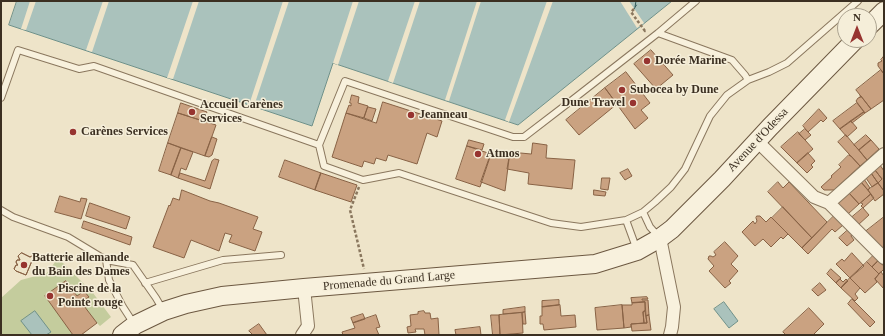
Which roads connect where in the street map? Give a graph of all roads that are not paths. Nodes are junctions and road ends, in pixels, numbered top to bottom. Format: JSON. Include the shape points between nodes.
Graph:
{"nodes":[{"id":1,"x":696,"y":1,"type":"edge"},
{"id":2,"x":858,"y":1,"type":"edge"},
{"id":3,"x":658,"y":33,"type":"junction"},
{"id":4,"x":847,"y":48,"type":"edge"},
{"id":5,"x":748,"y":80,"type":"junction"},
{"id":6,"x":1,"y":98,"type":"edge"},
{"id":7,"x":757,"y":141,"type":"junction"},
{"id":8,"x":319,"y":145,"type":"junction"},
{"id":9,"x":884,"y":154,"type":"edge"},
{"id":10,"x":829,"y":203,"type":"junction"},
{"id":11,"x":1,"y":210,"type":"edge"},
{"id":12,"x":643,"y":212,"type":"junction"},
{"id":13,"x":626,"y":220,"type":"junction"},
{"id":14,"x":660,"y":238,"type":"junction"},
{"id":15,"x":637,"y":251,"type":"junction"},
{"id":16,"x":281,"y":256,"type":"dead end"},
{"id":17,"x":884,"y":258,"type":"edge"},
{"id":18,"x":106,"y":260,"type":"junction"},
{"id":19,"x":146,"y":283,"type":"junction"},
{"id":20,"x":304,"y":288,"type":"junction"},
{"id":21,"x":164,"y":311,"type":"junction"},
{"id":22,"x":128,"y":330,"type":"edge"},
{"id":23,"x":302,"y":335,"type":"edge"},
{"id":24,"x":670,"y":335,"type":"edge"}],
"edges":[{"from":1,"to":3,"type":"lane"},
{"from":2,"to":5,"type":"lane","via":[[787,64]]},
{"from":3,"to":5,"type":"lane","via":[[732,60]]},
{"from":3,"to":8,"type":"lane","via":[[524,137],[513,137],[345,81]]},
{"from":4,"to":7,"type":"street","name":"Avenue d'Odessa"},
{"from":5,"to":12,"type":"lane","via":[[727,95],[710,116],[685,170],[671,187]]},
{"from":6,"to":8,"type":"lane","via":[[18,50],[79,69],[94,66]]},
{"from":7,"to":10,"type":"street","via":[[814,197]]},
{"from":7,"to":14,"type":"street","name":"Avenue d'Odessa","via":[[672,230]]},
{"from":8,"to":13,"type":"lane","via":[[324,166],[363,180],[400,173],[551,223],[581,227]]},
{"from":9,"to":10,"type":"street"},
{"from":10,"to":17,"type":"street"},
{"from":11,"to":18,"type":"lane","via":[[13,217],[68,237]]},
{"from":12,"to":13,"type":"lane"},
{"from":12,"to":14,"type":"lane"},
{"from":13,"to":15,"type":"lane"},
{"from":14,"to":15,"type":"street","name":"Promenade du Grand Large"},
{"from":14,"to":24,"type":"street","via":[[674,307]]},
{"from":15,"to":20,"type":"street","name":"Promenade du Grand Large","via":[[595,264]]},
{"from":16,"to":19,"type":"lane","via":[[223,260]]},
{"from":18,"to":19,"type":"lane","via":[[133,265]]},
{"from":18,"to":22,"type":"lane","via":[[109,280],[123,307]]},
{"from":19,"to":21,"type":"lane"},
{"from":20,"to":21,"type":"street","name":"Promenade du Grand Large","via":[[222,296]]},
{"from":20,"to":23,"type":"street","via":[[308,326]]},
{"from":21,"to":22,"type":"street","name":"Promenade du Grand Large"}]}
